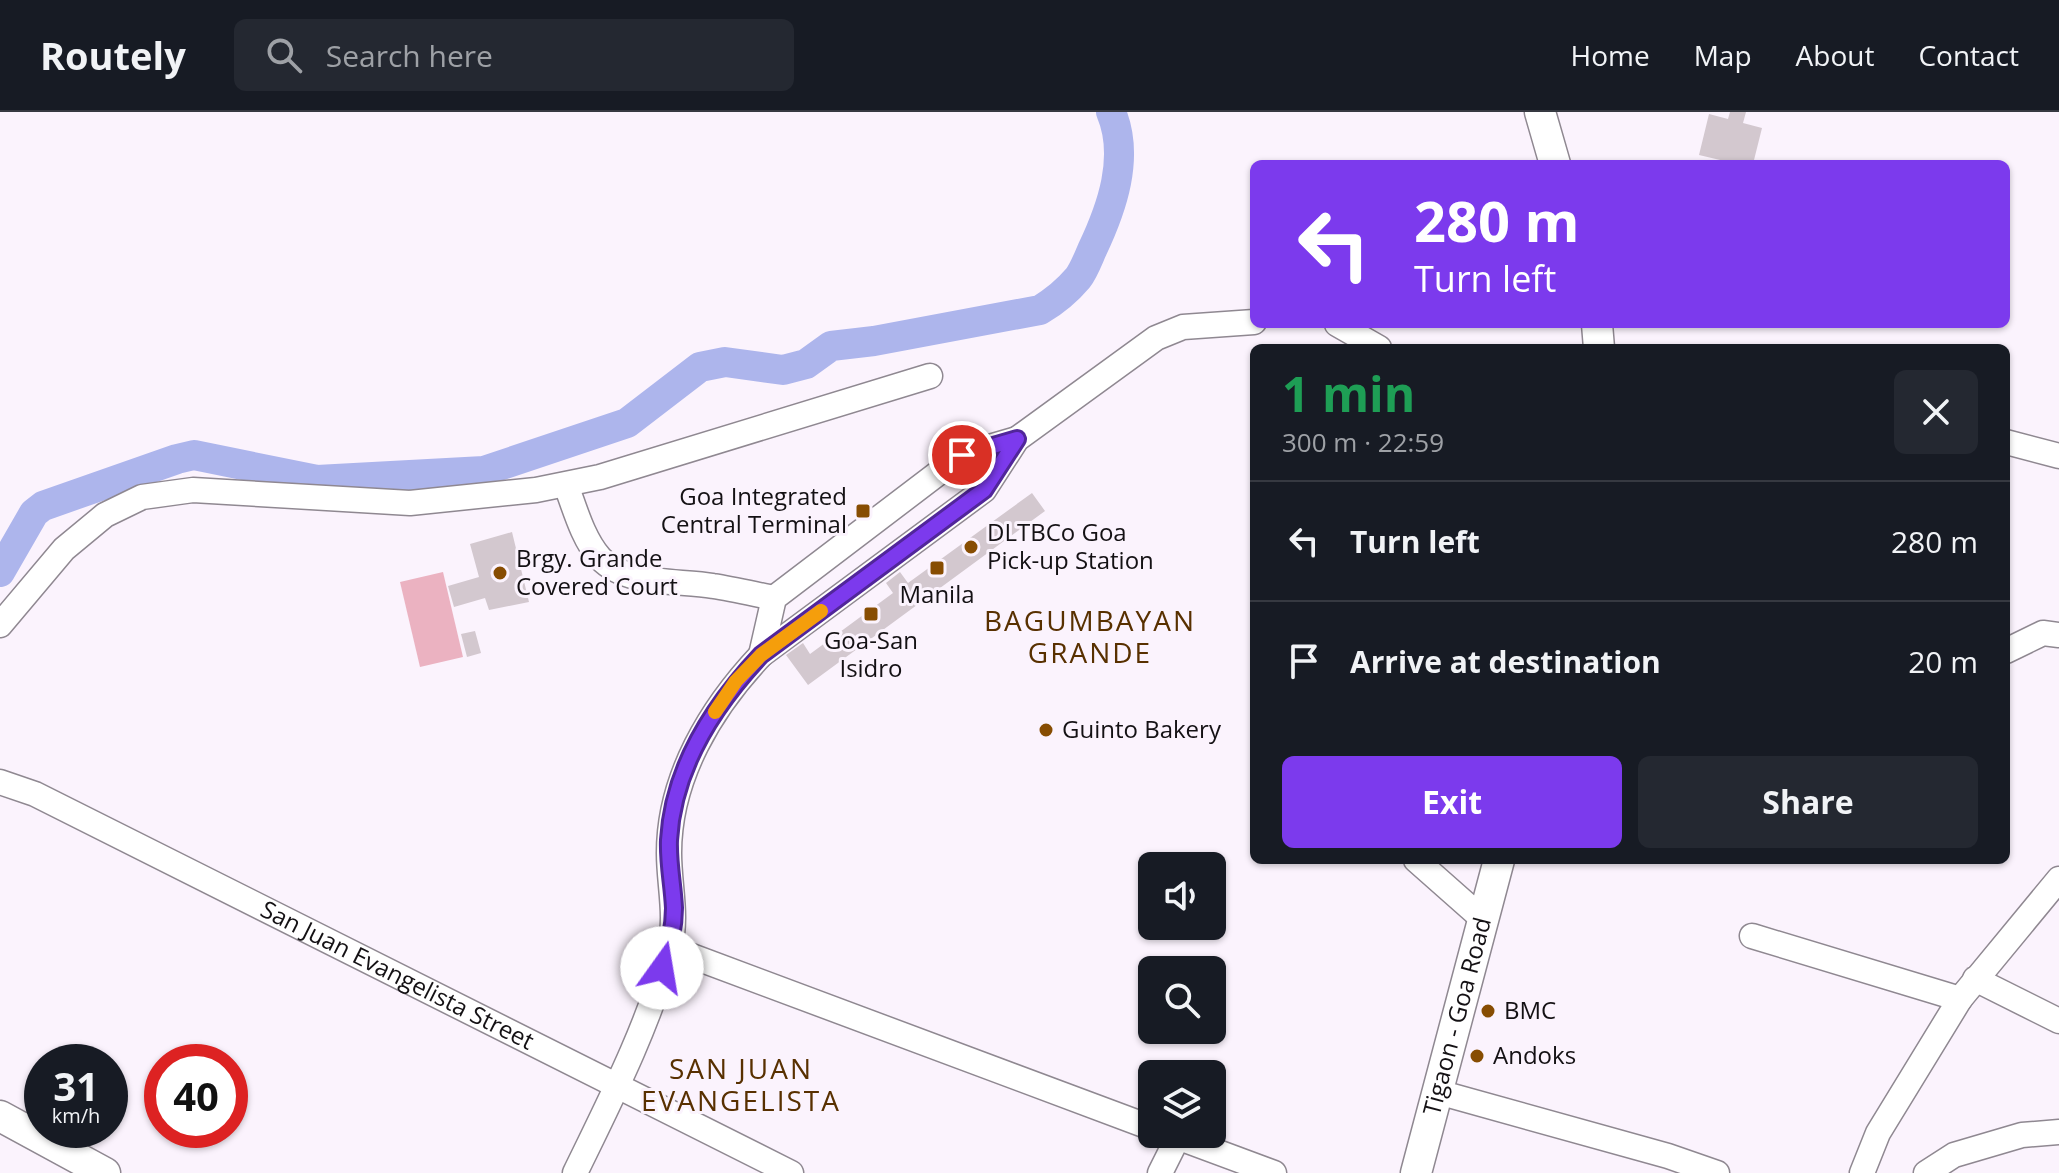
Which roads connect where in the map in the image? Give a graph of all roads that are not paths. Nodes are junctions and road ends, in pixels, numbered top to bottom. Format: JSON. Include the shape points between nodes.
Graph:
{"nodes":[{"id":1,"x":1540,"y":112,"type":"edge"},
{"id":2,"x":1554,"y":160,"type":"edge"},
{"id":3,"x":1250,"y":322,"type":"edge"},
{"id":4,"x":1344,"y":328,"type":"edge"},
{"id":5,"x":1372,"y":344,"type":"edge"},
{"id":6,"x":930,"y":376,"type":"dead end"},
{"id":7,"x":1017,"y":439,"type":"junction"},
{"id":8,"x":2010,"y":443,"type":"edge"},
{"id":9,"x":2059,"y":456,"type":"edge"},
{"id":10,"x":566,"y":485,"type":"junction"},
{"id":11,"x":774,"y":598,"type":"junction"},
{"id":12,"x":0,"y":625,"type":"edge"},
{"id":13,"x":2059,"y":635,"type":"edge"},
{"id":14,"x":2010,"y":649,"type":"edge"},
{"id":15,"x":761,"y":655,"type":"junction"},
{"id":16,"x":0,"y":782,"type":"edge"},
{"id":17,"x":1421,"y":864,"type":"edge"},
{"id":18,"x":1498,"y":864,"type":"edge"},
{"id":19,"x":2055,"y":891,"type":"edge"},
{"id":20,"x":1485,"y":921,"type":"junction"},
{"id":21,"x":1752,"y":936,"type":"dead end"},
{"id":22,"x":670,"y":948,"type":"junction"},
{"id":23,"x":1975,"y":979,"type":"junction"},
{"id":24,"x":1960,"y":999,"type":"junction"},
{"id":25,"x":2059,"y":1021,"type":"edge"},
{"id":26,"x":617,"y":1088,"type":"junction"},
{"id":27,"x":1438,"y":1092,"type":"junction"},
{"id":28,"x":0,"y":1116,"type":"edge"},
{"id":29,"x":1138,"y":1123,"type":"edge"},
{"id":30,"x":2059,"y":1132,"type":"edge"},
{"id":31,"x":1169,"y":1148,"type":"edge"},
{"id":32,"x":1206,"y":1148,"type":"edge"},
{"id":33,"x":105,"y":1173,"type":"edge"},
{"id":34,"x":575,"y":1173,"type":"edge"},
{"id":35,"x":791,"y":1173,"type":"edge"},
{"id":36,"x":1160,"y":1173,"type":"edge"},
{"id":37,"x":1274,"y":1173,"type":"edge"},
{"id":38,"x":1416,"y":1173,"type":"edge"},
{"id":39,"x":1717,"y":1173,"type":"edge"},
{"id":40,"x":1862,"y":1173,"type":"edge"},
{"id":41,"x":1926,"y":1173,"type":"edge"}],
"edges":[{"from":1,"to":2,"type":"main road"},
{"from":3,"to":7,"type":"street","via":[[1183,327],[1156,338]]},
{"from":4,"to":5,"type":"street"},
{"from":6,"to":10,"type":"street"},
{"from":7,"to":11,"type":"street","via":[[962,455]]},
{"from":7,"to":15,"type":"street","via":[[984,490]]},
{"from":8,"to":9,"type":"street"},
{"from":10,"to":11,"type":"street","via":[[588,538],[612,567]]},
{"from":10,"to":12,"type":"street","via":[[410,503],[193,490],[142,497],[105,515],[64,549]]},
{"from":11,"to":15,"type":"street"},
{"from":13,"to":14,"type":"street","via":[[2043,633]]},
{"from":15,"to":22,"type":"street","via":[[711,717],[678,791],[669,838],[674,908]]},
{"from":16,"to":26,"type":"street","name":"San Juan Evangelista Street","via":[[35,794]]},
{"from":17,"to":20,"type":"street"},
{"from":18,"to":20,"type":"main road","name":"Tigaon - Goa Road"},
{"from":19,"to":23,"type":"street"},
{"from":20,"to":27,"type":"main road","name":"Tigaon - Goa Road"},
{"from":21,"to":24,"type":"street"},
{"from":22,"to":26,"type":"street"},
{"from":22,"to":29,"type":"street"},
{"from":23,"to":24,"type":"street"},
{"from":23,"to":25,"type":"street"},
{"from":24,"to":40,"type":"street","via":[[1878,1133]]},
{"from":26,"to":34,"type":"street"},
{"from":26,"to":35,"type":"street","name":"San Juan Evangelista Street"},
{"from":27,"to":38,"type":"main road","name":"Tigaon - Goa Road"},
{"from":27,"to":39,"type":"street"},
{"from":28,"to":33,"type":"main road"},
{"from":30,"to":41,"type":"street","via":[[2022,1135],[1954,1155]]},
{"from":31,"to":36,"type":"street"},
{"from":32,"to":37,"type":"street"}]}
